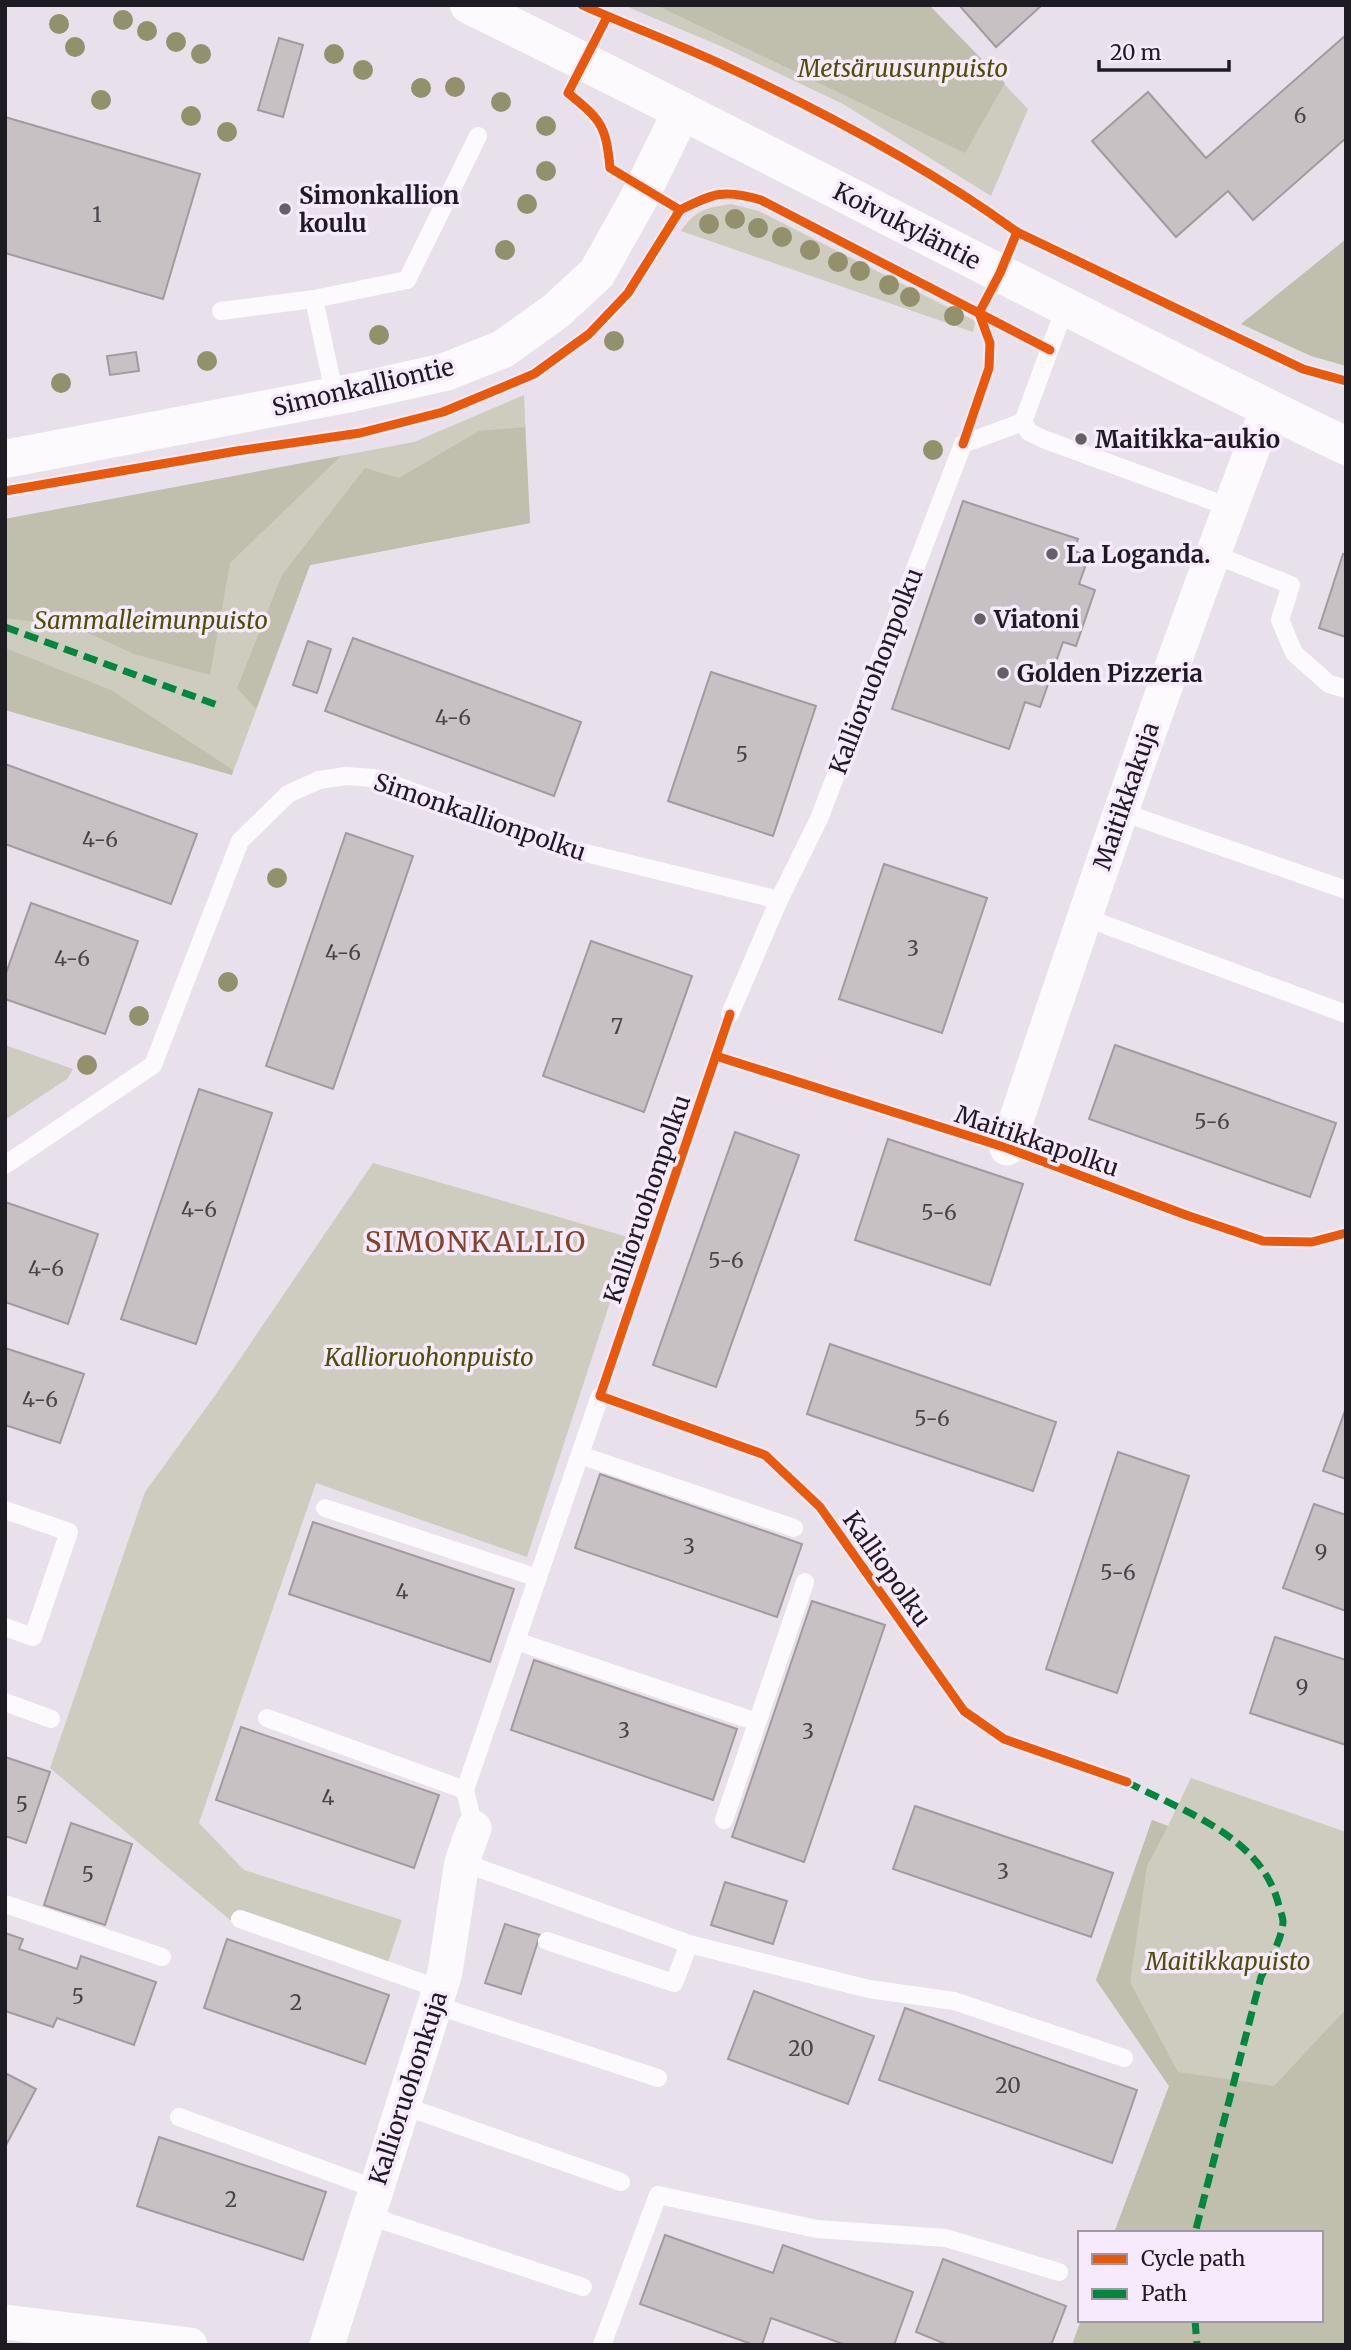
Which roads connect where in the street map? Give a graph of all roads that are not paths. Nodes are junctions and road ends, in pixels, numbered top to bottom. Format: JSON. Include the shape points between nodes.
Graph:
{"nodes":[{"id":1,"x":469,"y":5,"type":"edge"},
{"id":2,"x":682,"y":111,"type":"junction"},
{"id":3,"x":478,"y":136,"type":"dead end"},
{"id":4,"x":314,"y":299,"type":"junction"},
{"id":5,"x":1066,"y":305,"type":"junction"},
{"id":6,"x":220,"y":311,"type":"dead end"},
{"id":7,"x":335,"y":397,"type":"junction"},
{"id":8,"x":1268,"y":408,"type":"junction"},
{"id":9,"x":1023,"y":422,"type":"junction"},
{"id":10,"x":1346,"y":446,"type":"edge"},
{"id":11,"x":5,"y":459,"type":"edge"},
{"id":12,"x":1229,"y":507,"type":"junction"},
{"id":13,"x":1213,"y":554,"type":"junction"},
{"id":14,"x":1346,"y":689,"type":"edge"},
{"id":15,"x":1119,"y":811,"type":"junction"},
{"id":16,"x":1346,"y":890,"type":"edge"},
{"id":17,"x":779,"y":900,"type":"junction"},
{"id":18,"x":1084,"y":917,"type":"junction"},
{"id":19,"x":730,"y":1014,"type":"dead end"},
{"id":20,"x":1346,"y":1014,"type":"edge"},
{"id":21,"x":1007,"y":1148,"type":"dead end"},
{"id":22,"x":5,"y":1165,"type":"edge"},
{"id":23,"x":600,"y":1396,"type":"dead end"},
{"id":24,"x":580,"y":1455,"type":"junction"},
{"id":25,"x":325,"y":1508,"type":"dead end"},
{"id":26,"x":5,"y":1510,"type":"edge"},
{"id":27,"x":794,"y":1528,"type":"dead end"},
{"id":28,"x":538,"y":1578,"type":"junction"},
{"id":29,"x":805,"y":1582,"type":"dead end"},
{"id":30,"x":5,"y":1627,"type":"edge"},
{"id":31,"x":516,"y":1640,"type":"junction"},
{"id":32,"x":5,"y":1702,"type":"edge"},
{"id":33,"x":267,"y":1718,"type":"dead end"},
{"id":34,"x":51,"y":1719,"type":"dead end"},
{"id":35,"x":757,"y":1722,"type":"junction"},
{"id":36,"x":465,"y":1790,"type":"junction"},
{"id":37,"x":724,"y":1820,"type":"dead end"},
{"id":38,"x":474,"y":1828,"type":"joint"},
{"id":39,"x":462,"y":1862,"type":"junction"},
{"id":40,"x":5,"y":1904,"type":"edge"},
{"id":41,"x":240,"y":1919,"type":"dead end"},
{"id":42,"x":547,"y":1941,"type":"dead end"},
{"id":43,"x":689,"y":1944,"type":"junction"},
{"id":44,"x":162,"y":1957,"type":"dead end"},
{"id":45,"x":437,"y":1997,"type":"junction"},
{"id":46,"x":1124,"y":2058,"type":"dead end"},
{"id":47,"x":658,"y":2078,"type":"dead end"},
{"id":48,"x":404,"y":2106,"type":"junction"},
{"id":49,"x":179,"y":2117,"type":"dead end"},
{"id":50,"x":621,"y":2182,"type":"dead end"},
{"id":51,"x":371,"y":2202,"type":"junction"},
{"id":52,"x":1059,"y":2272,"type":"dead end"},
{"id":53,"x":583,"y":2287,"type":"dead end"},
{"id":54,"x":5,"y":2322,"type":"edge"},
{"id":55,"x":190,"y":2345,"type":"edge"},
{"id":56,"x":327,"y":2345,"type":"edge"},
{"id":57,"x":602,"y":2345,"type":"edge"}],
"edges":[{"from":1,"to":2,"type":"main road","name":"Koivukyläntie"},
{"from":2,"to":5,"type":"main road","name":"Koivukyläntie"},
{"from":2,"to":7,"type":"main road","name":"Simonkalliontie","via":[[597,273],[556,311],[503,349],[445,372]]},
{"from":3,"to":4,"type":"lane","via":[[407,280]]},
{"from":4,"to":6,"type":"lane"},
{"from":4,"to":7,"type":"lane"},
{"from":5,"to":8,"type":"main road","name":"Koivukyläntie"},
{"from":5,"to":9,"type":"lane"},
{"from":7,"to":11,"type":"main road","name":"Simonkalliontie"},
{"from":8,"to":10,"type":"main road","name":"Koivukyläntie"},
{"from":8,"to":12,"type":"street","name":"Maitikkakuja"},
{"from":9,"to":12,"type":"lane","via":[[1029,432],[1043,439]]},
{"from":9,"to":17,"type":"lane","name":"Kallioruohonpolku","via":[[963,444],[819,818]]},
{"from":12,"to":13,"type":"street","name":"Maitikkakuja"},
{"from":13,"to":14,"type":"lane","via":[[1291,584],[1280,620],[1294,653],[1329,684]]},
{"from":13,"to":15,"type":"street","name":"Maitikkakuja"},
{"from":15,"to":16,"type":"lane"},
{"from":15,"to":18,"type":"street","name":"Maitikkakuja"},
{"from":17,"to":19,"type":"lane","name":"Kallioruohonpolku"},
{"from":17,"to":22,"type":"lane","name":"Simonkallionpolku","via":[[573,850],[375,778],[319,780],[288,794],[240,841],[153,1065]]},
{"from":18,"to":20,"type":"lane"},
{"from":18,"to":21,"type":"street","name":"Maitikkakuja"},
{"from":23,"to":24,"type":"lane"},
{"from":24,"to":27,"type":"lane"},
{"from":24,"to":28,"type":"lane"},
{"from":25,"to":28,"type":"lane"},
{"from":26,"to":30,"type":"lane","via":[[69,1532],[33,1637]]},
{"from":28,"to":31,"type":"lane"},
{"from":29,"to":35,"type":"lane"},
{"from":31,"to":35,"type":"lane"},
{"from":31,"to":36,"type":"lane"},
{"from":32,"to":34,"type":"lane"},
{"from":33,"to":36,"type":"lane"},
{"from":35,"to":37,"type":"lane"},
{"from":36,"to":38,"type":"lane"},
{"from":38,"to":39,"type":"street","name":"Kallioruohonkuja"},
{"from":39,"to":43,"type":"lane"},
{"from":39,"to":45,"type":"street","name":"Kallioruohonkuja"},
{"from":40,"to":44,"type":"lane"},
{"from":41,"to":45,"type":"lane"},
{"from":42,"to":43,"type":"lane","via":[[674,1983]]},
{"from":43,"to":46,"type":"lane","via":[[869,1989],[954,2001]]},
{"from":45,"to":47,"type":"lane"},
{"from":45,"to":48,"type":"street","name":"Kallioruohonkuja"},
{"from":48,"to":50,"type":"lane"},
{"from":48,"to":51,"type":"street","name":"Kallioruohonkuja"},
{"from":49,"to":51,"type":"lane"},
{"from":51,"to":53,"type":"lane"},
{"from":51,"to":56,"type":"street","name":"Kallioruohonkuja"},
{"from":52,"to":57,"type":"lane","via":[[946,2238],[817,2229],[659,2195]]},
{"from":54,"to":55,"type":"street"}]}
